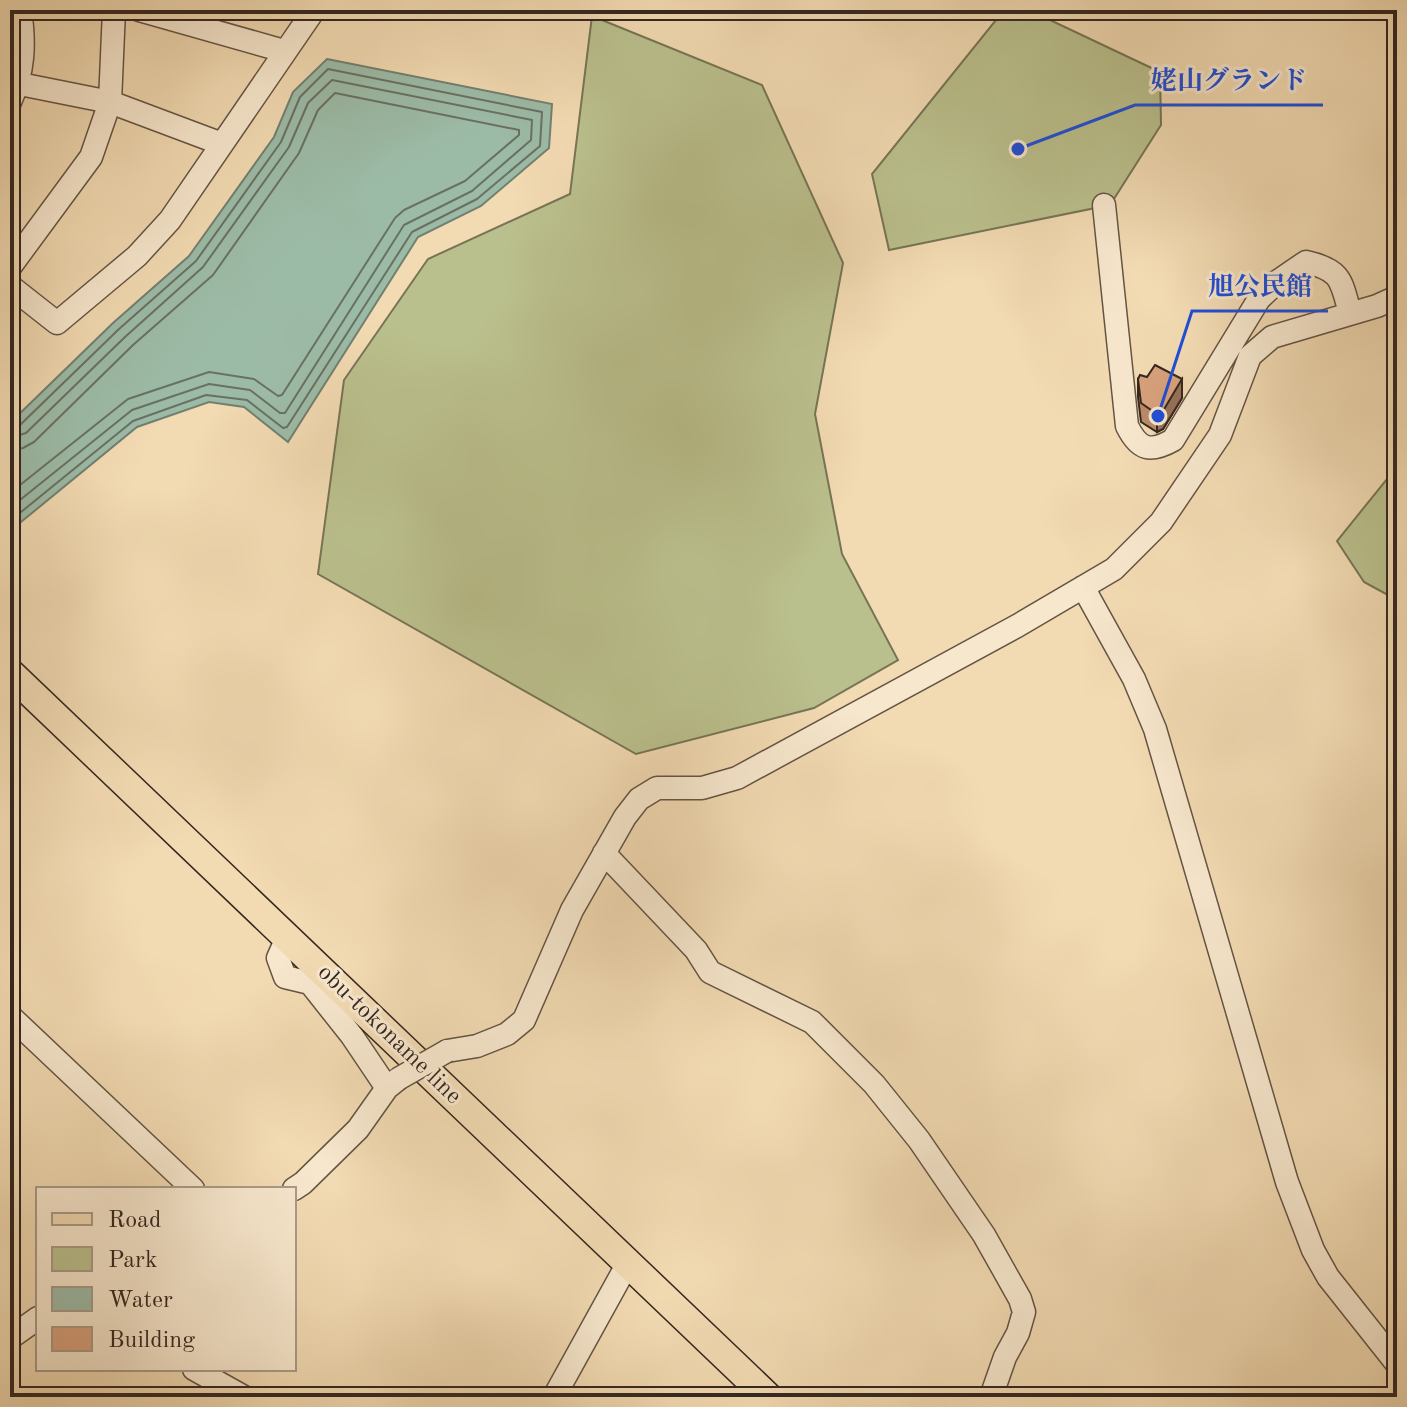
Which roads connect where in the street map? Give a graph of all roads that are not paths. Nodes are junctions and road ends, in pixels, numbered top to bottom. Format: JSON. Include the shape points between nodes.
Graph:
{"nodes":[{"id":1,"x":20,"y":10,"type":"edge"},
{"id":2,"x":114,"y":10,"type":"edge"},
{"id":3,"x":139,"y":10,"type":"edge"},
{"id":4,"x":217,"y":10,"type":"edge"},
{"id":5,"x":314,"y":10,"type":"edge"},
{"id":6,"x":203,"y":28,"type":"junction"},
{"id":7,"x":284,"y":51,"type":"junction"},
{"id":8,"x":13,"y":89,"type":"edge"},
{"id":9,"x":110,"y":102,"type":"junction"},
{"id":10,"x":222,"y":144,"type":"junction"},
{"id":11,"x":1104,"y":205,"type":"dead end"},
{"id":12,"x":10,"y":267,"type":"edge"},
{"id":13,"x":10,"y":286,"type":"edge"},
{"id":14,"x":1397,"y":297,"type":"edge"},
{"id":15,"x":1350,"y":313,"type":"junction"},
{"id":16,"x":1083,"y":587,"type":"junction"},
{"id":17,"x":10,"y":673,"type":"edge"},
{"id":18,"x":604,"y":853,"type":"junction"},
{"id":19,"x":287,"y":938,"type":"junction"},
{"id":20,"x":10,"y":1016,"type":"edge"},
{"id":21,"x":393,"y":1083,"type":"junction"},
{"id":22,"x":191,"y":1187,"type":"edge"},
{"id":23,"x":296,"y":1188,"type":"edge"},
{"id":24,"x":628,"y":1263,"type":"junction"},
{"id":25,"x":36,"y":1319,"type":"edge"},
{"id":26,"x":10,"y":1338,"type":"edge"},
{"id":27,"x":1397,"y":1364,"type":"edge"},
{"id":28,"x":198,"y":1371,"type":"edge"},
{"id":29,"x":244,"y":1397,"type":"edge"},
{"id":30,"x":554,"y":1397,"type":"edge"},
{"id":31,"x":768,"y":1397,"type":"edge"},
{"id":32,"x":991,"y":1397,"type":"edge"}],
"edges":[{"from":1,"to":8,"type":"street","via":[[24,53]]},
{"from":2,"to":9,"type":"street"},
{"from":3,"to":6,"type":"street"},
{"from":4,"to":6,"type":"street"},
{"from":5,"to":7,"type":"street"},
{"from":6,"to":7,"type":"street"},
{"from":7,"to":10,"type":"street"},
{"from":8,"to":9,"type":"street"},
{"from":9,"to":10,"type":"street"},
{"from":9,"to":12,"type":"street","via":[[91,157]]},
{"from":10,"to":13,"type":"street","via":[[170,220],[137,256],[57,323]]},
{"from":11,"to":15,"type":"street","via":[[1127,426],[1145,448],[1173,440],[1259,299],[1306,262],[1327,267],[1341,282]]},
{"from":14,"to":15,"type":"street"},
{"from":15,"to":16,"type":"street","via":[[1272,337],[1250,356],[1220,435],[1161,522],[1114,569]]},
{"from":16,"to":18,"type":"street","via":[[737,778],[702,788],[657,788],[639,799]]},
{"from":16,"to":27,"type":"street","via":[[1155,729],[1301,1221],[1328,1277]]},
{"from":17,"to":19,"type":"main road","name":"obu-tokoname line"},
{"from":18,"to":21,"type":"street","bridge":true,"via":[[572,910],[524,1020],[507,1034],[447,1051]]},
{"from":18,"to":32,"type":"street","via":[[696,950],[710,972],[812,1022],[874,1084],[936,1164],[984,1235],[1024,1312]]},
{"from":19,"to":21,"type":"street","via":[[278,958],[285,977],[310,983]]},
{"from":19,"to":24,"type":"main road","name":"obu-tokoname line"},
{"from":20,"to":22,"type":"street"},
{"from":21,"to":23,"type":"street","via":[[358,1129]]},
{"from":24,"to":30,"type":"street"},
{"from":24,"to":31,"type":"main road","name":"obu-tokoname line"},
{"from":25,"to":26,"type":"street"},
{"from":28,"to":29,"type":"street"}]}
